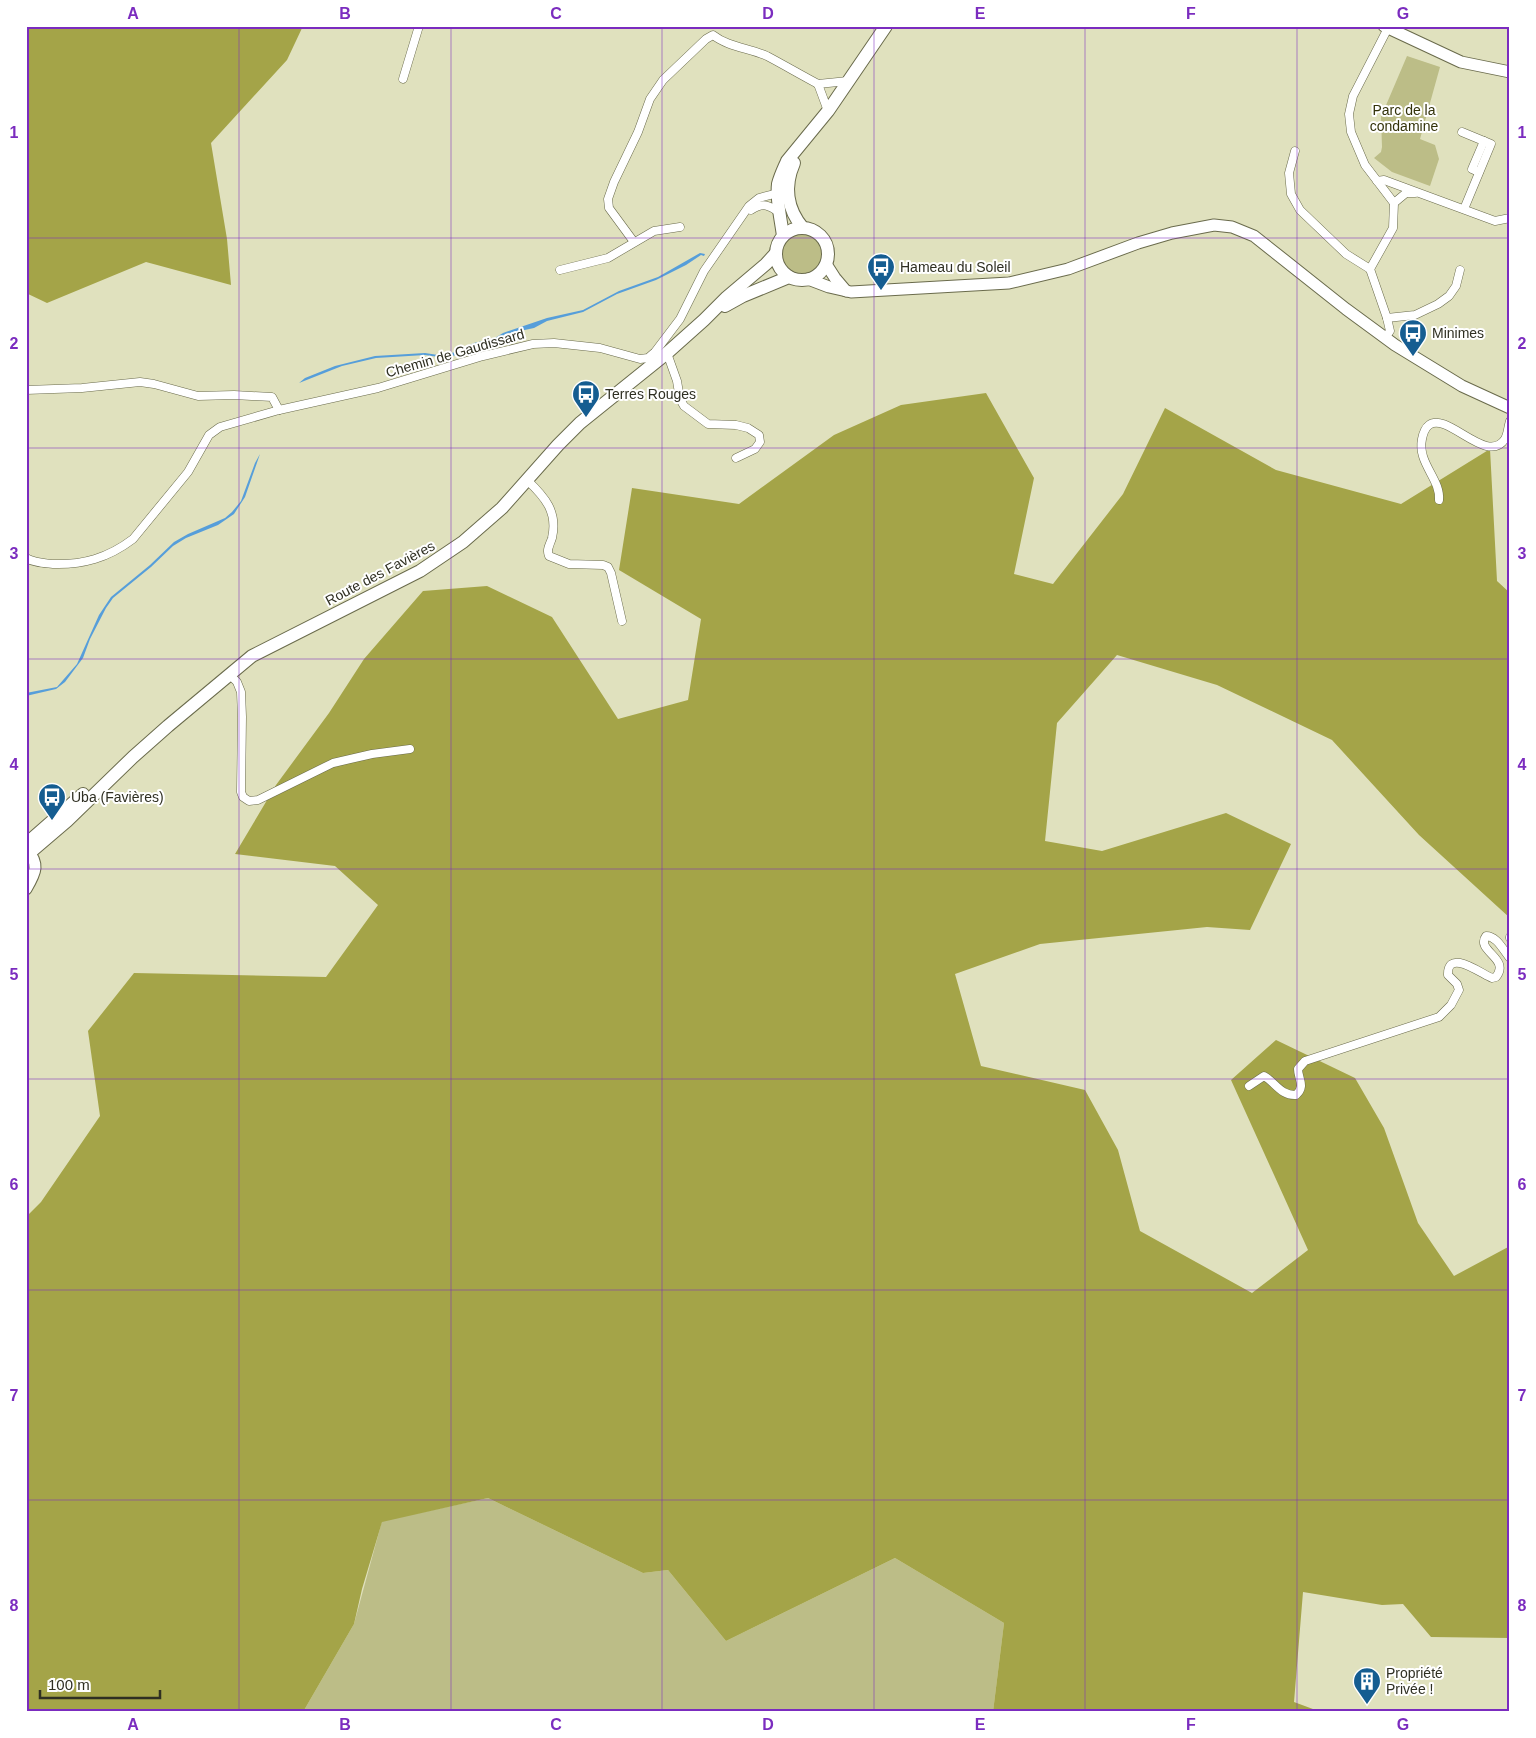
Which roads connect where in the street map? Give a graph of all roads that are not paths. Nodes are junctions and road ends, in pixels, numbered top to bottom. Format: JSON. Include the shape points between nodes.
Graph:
{"nodes":[{"id":1,"x":419,"y":26,"type":"edge"},
{"id":2,"x":886,"y":26,"type":"edge"},
{"id":3,"x":892,"y":26,"type":"edge"},
{"id":4,"x":1386,"y":27,"type":"edge"},
{"id":5,"x":1510,"y":72,"type":"edge"},
{"id":6,"x":403,"y":79,"type":"dead end"},
{"id":7,"x":849,"y":81,"type":"junction"},
{"id":8,"x":818,"y":84,"type":"junction"},
{"id":9,"x":828,"y":110,"type":"junction"},
{"id":10,"x":1462,"y":132,"type":"dead end"},
{"id":11,"x":1295,"y":151,"type":"dead end"},
{"id":12,"x":1377,"y":181,"type":"junction"},
{"id":13,"x":778,"y":193,"type":"junction"},
{"id":14,"x":1420,"y":193,"type":"junction"},
{"id":15,"x":1394,"y":203,"type":"junction"},
{"id":16,"x":785,"y":209,"type":"junction"},
{"id":17,"x":1464,"y":209,"type":"junction"},
{"id":18,"x":743,"y":216,"type":"junction"},
{"id":19,"x":1510,"y":218,"type":"edge"},
{"id":20,"x":680,"y":228,"type":"dead end"},
{"id":21,"x":803,"y":228,"type":"junction"},
{"id":22,"x":783,"y":236,"type":"junction"},
{"id":23,"x":634,"y":242,"type":"junction"},
{"id":24,"x":776,"y":253,"type":"junction"},
{"id":25,"x":826,"y":264,"type":"junction"},
{"id":26,"x":1370,"y":269,"type":"junction"},
{"id":27,"x":560,"y":270,"type":"dead end"},
{"id":28,"x":1460,"y":270,"type":"dead end"},
{"id":29,"x":789,"y":277,"type":"junction"},
{"id":30,"x":808,"y":279,"type":"junction"},
{"id":31,"x":846,"y":291,"type":"junction"},
{"id":32,"x":1387,"y":318,"type":"junction"},
{"id":33,"x":704,"y":320,"type":"junction"},
{"id":34,"x":1385,"y":338,"type":"junction"},
{"id":35,"x":667,"y":352,"type":"junction"},
{"id":36,"x":26,"y":390,"type":"edge"},
{"id":37,"x":1510,"y":408,"type":"edge"},
{"id":38,"x":279,"y":410,"type":"junction"},
{"id":39,"x":1510,"y":421,"type":"edge"},
{"id":40,"x":736,"y":458,"type":"dead end"},
{"id":41,"x":527,"y":480,"type":"junction"},
{"id":42,"x":1439,"y":500,"type":"dead end"},
{"id":43,"x":26,"y":558,"type":"edge"},
{"id":44,"x":622,"y":621,"type":"dead end"},
{"id":45,"x":229,"y":674,"type":"junction"},
{"id":46,"x":410,"y":749,"type":"dead end"},
{"id":47,"x":27,"y":850,"type":"edge"},
{"id":48,"x":26,"y":889,"type":"edge"},
{"id":49,"x":1510,"y":958,"type":"edge"},
{"id":50,"x":1249,"y":1086,"type":"dead end"}],
"edges":[{"from":1,"to":6,"type":"street"},
{"from":2,"to":7,"type":"main road"},
{"from":3,"to":16,"type":"main road","via":[[840,104],[794,163]]},
{"from":4,"to":5,"type":"main road","via":[[1461,62]]},
{"from":4,"to":12,"type":"street","via":[[1353,96],[1349,114],[1351,132],[1364,165]]},
{"from":7,"to":8,"type":"street"},
{"from":7,"to":9,"type":"main road"},
{"from":8,"to":9,"type":"street"},
{"from":8,"to":23,"type":"street","via":[[748,48],[713,35],[706,39],[663,80],[650,99],[608,199],[608,208]]},
{"from":9,"to":13,"type":"main road","via":[[788,161],[780,177]]},
{"from":10,"to":17,"type":"street","via":[[1491,144]]},
{"from":11,"to":26,"type":"street","via":[[1289,173],[1292,194],[1300,210],[1346,254]]},
{"from":12,"to":14,"type":"street","via":[[1384,180]]},
{"from":12,"to":15,"type":"street"},
{"from":13,"to":16,"type":"main road"},
{"from":13,"to":18,"type":"street","via":[[758,198]]},
{"from":14,"to":15,"type":"street","via":[[1406,193]]},
{"from":14,"to":17,"type":"street"},
{"from":15,"to":26,"type":"street","via":[[1393,228]]},
{"from":16,"to":18,"type":"street","via":[[763,204]]},
{"from":16,"to":21,"type":"main road"},
{"from":16,"to":22,"type":"main road"},
{"from":17,"to":19,"type":"street","via":[[1495,221]]},
{"from":18,"to":38,"type":"street","name":"Chemin de Gaudissard","via":[[704,271],[680,319],[648,358],[640,359],[600,348],[533,344],[378,388]]},
{"from":20,"to":23,"type":"street","via":[[654,231]]},
{"from":21,"to":22,"type":"main road"},
{"from":21,"to":25,"type":"main road","via":[[822,237],[828,250]]},
{"from":22,"to":24,"type":"main road"},
{"from":23,"to":27,"type":"street","via":[[608,258]]},
{"from":24,"to":29,"type":"main road","via":[[779,267]]},
{"from":24,"to":33,"type":"main road"},
{"from":25,"to":30,"type":"main road","via":[[819,274]]},
{"from":25,"to":31,"type":"main road"},
{"from":26,"to":32,"type":"street"},
{"from":28,"to":32,"type":"street","via":[[1456,286],[1438,304],[1415,316]]},
{"from":29,"to":30,"type":"main road"},
{"from":29,"to":33,"type":"main road","via":[[743,296]]},
{"from":30,"to":31,"type":"main road"},
{"from":31,"to":34,"type":"main road","via":[[1009,283],[1068,269],[1150,239],[1221,225],[1254,236]]},
{"from":32,"to":34,"type":"street","via":[[1390,331]]},
{"from":33,"to":35,"type":"main road","name":"Route des Favières"},
{"from":34,"to":37,"type":"main road","via":[[1462,386]]},
{"from":35,"to":40,"type":"street","via":[[684,406],[708,424],[736,425],[748,428],[758,436],[759,444]]},
{"from":35,"to":41,"type":"main road","name":"Route des Favières","via":[[580,423]]},
{"from":36,"to":38,"type":"street","via":[[140,382],[198,396],[272,397]]},
{"from":38,"to":43,"type":"street","via":[[214,430],[188,472],[122,547],[77,564],[36,563]]},
{"from":39,"to":42,"type":"street","via":[[1504,440],[1492,446],[1479,444],[1442,424],[1428,426],[1421,449],[1438,489]]},
{"from":41,"to":44,"type":"street","via":[[544,497],[552,513],[553,536],[547,550],[550,556],[569,564],[608,567]]},
{"from":41,"to":45,"type":"main road","name":"Route des Favières","via":[[495,515],[445,556],[404,580],[264,649]]},
{"from":45,"to":46,"type":"street","via":[[241,692],[241,792],[249,801],[258,800],[333,763]]},
{"from":45,"to":47,"type":"main road","name":"Route des Favières","via":[[133,757],[84,794]]},
{"from":47,"to":48,"type":"main road","via":[[36,863]]},
{"from":49,"to":50,"type":"street","via":[[1496,940],[1486,936],[1483,943],[1497,960],[1499,974],[1492,978],[1476,968],[1453,963],[1448,975],[1458,986],[1458,992],[1439,1017],[1305,1060],[1298,1070],[1302,1085],[1296,1095],[1281,1091],[1264,1076]]}]}
